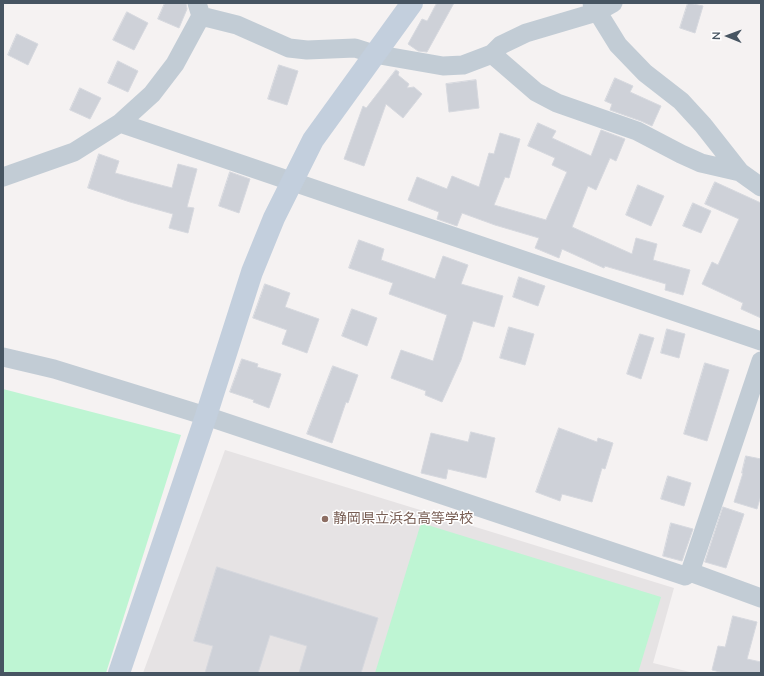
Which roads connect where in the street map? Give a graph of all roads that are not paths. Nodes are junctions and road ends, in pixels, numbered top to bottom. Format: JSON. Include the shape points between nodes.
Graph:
{"nodes":[{"id":1,"x":412,"y":3,"type":"edge"},
{"id":2,"x":601,"y":6,"type":"edge"},
{"id":3,"x":199,"y":9,"type":"edge"},
{"id":4,"x":374,"y":54,"type":"junction"},
{"id":5,"x":492,"y":54,"type":"junction"},
{"id":6,"x":120,"y":123,"type":"junction"},
{"id":7,"x":740,"y":172,"type":"junction"},
{"id":8,"x":3,"y":177,"type":"edge"},
{"id":9,"x":292,"y":181,"type":"junction"},
{"id":10,"x":761,"y":187,"type":"edge"},
{"id":11,"x":761,"y":341,"type":"edge"},
{"id":12,"x":3,"y":357,"type":"edge"},
{"id":13,"x":761,"y":360,"type":"edge"},
{"id":14,"x":206,"y":416,"type":"junction"},
{"id":15,"x":690,"y":572,"type":"junction"},
{"id":16,"x":761,"y":598,"type":"edge"},
{"id":17,"x":119,"y":673,"type":"edge"}],
"edges":[{"from":1,"to":4,"type":"street"},
{"from":2,"to":5,"type":"street","via":[[526,33],[501,45]]},
{"from":2,"to":7,"type":"street","via":[[618,45],[645,72],[681,101]]},
{"from":3,"to":4,"type":"street","via":[[289,48],[356,48]]},
{"from":3,"to":6,"type":"street","via":[[175,64],[152,94]]},
{"from":4,"to":5,"type":"street","via":[[443,66],[463,65]]},
{"from":4,"to":9,"type":"street","via":[[313,140]]},
{"from":5,"to":7,"type":"street","via":[[536,92],[557,103],[637,131],[701,163]]},
{"from":6,"to":8,"type":"street","via":[[74,152]]},
{"from":6,"to":9,"type":"street"},
{"from":7,"to":10,"type":"street"},
{"from":9,"to":11,"type":"street"},
{"from":9,"to":14,"type":"street","via":[[252,272]]},
{"from":12,"to":14,"type":"street","via":[[54,369]]},
{"from":13,"to":15,"type":"street"},
{"from":14,"to":15,"type":"street","via":[[685,576]]},
{"from":14,"to":17,"type":"street"},
{"from":15,"to":16,"type":"street"}]}
